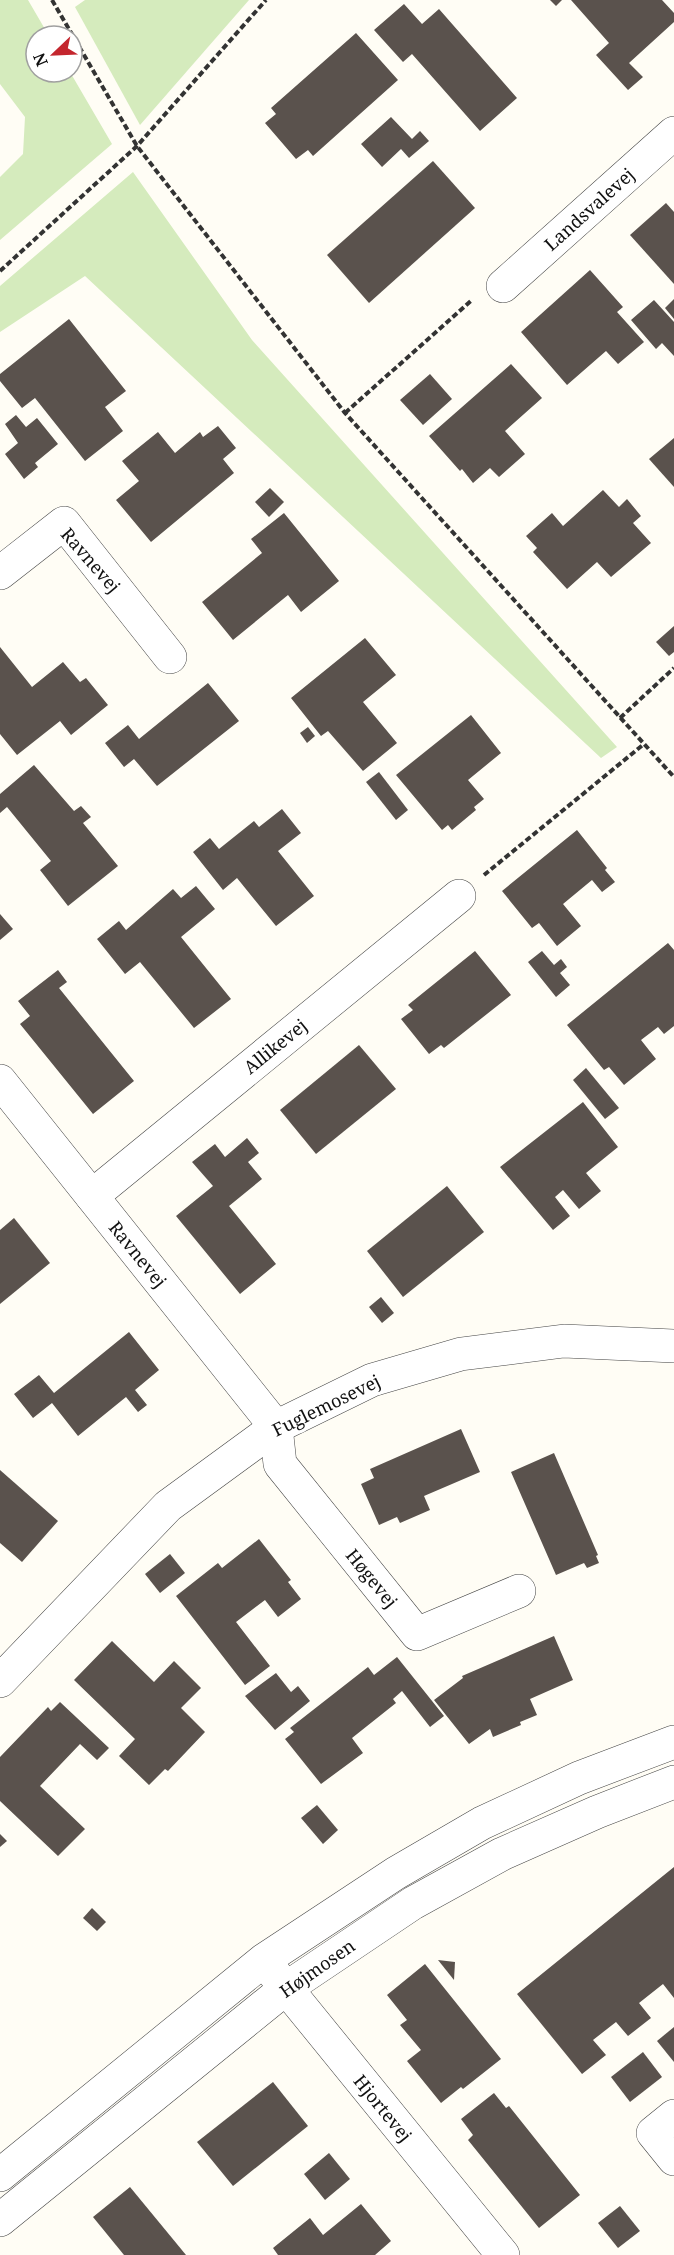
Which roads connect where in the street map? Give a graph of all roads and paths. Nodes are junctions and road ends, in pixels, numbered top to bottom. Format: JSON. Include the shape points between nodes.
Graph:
{"nodes":[{"id":1,"x":52,"y":0,"type":"edge"},
{"id":2,"x":266,"y":0,"type":"edge"},
{"id":3,"x":674,"y":133,"type":"edge"},
{"id":4,"x":137,"y":146,"type":"junction"},
{"id":5,"x":0,"y":271,"type":"edge"},
{"id":6,"x":504,"y":286,"type":"joint"},
{"id":7,"x":345,"y":413,"type":"junction"},
{"id":8,"x":0,"y":573,"type":"edge"},
{"id":9,"x":170,"y":657,"type":"dead end"},
{"id":10,"x":674,"y":668,"type":"edge"},
{"id":11,"x":620,"y":718,"type":"junction"},
{"id":12,"x":644,"y":744,"type":"junction"},
{"id":13,"x":674,"y":777,"type":"edge"},
{"id":14,"x":459,"y":896,"type":"joint"},
{"id":15,"x":0,"y":1081,"type":"edge"},
{"id":16,"x":92,"y":1196,"type":"junction"},
{"id":17,"x":674,"y":1346,"type":"edge"},
{"id":18,"x":276,"y":1427,"type":"junction"},
{"id":19,"x":519,"y":1592,"type":"dead end"},
{"id":20,"x":0,"y":1681,"type":"edge"},
{"id":21,"x":674,"y":1742,"type":"edge"},
{"id":22,"x":674,"y":1782,"type":"edge"},
{"id":23,"x":264,"y":1960,"type":"junction"},
{"id":24,"x":285,"y":1989,"type":"junction"},
{"id":25,"x":674,"y":2116,"type":"edge"},
{"id":26,"x":674,"y":2159,"type":"edge"},
{"id":27,"x":0,"y":2175,"type":"edge"},
{"id":28,"x":0,"y":2220,"type":"edge"},
{"id":29,"x":503,"y":2255,"type":"edge"}],
"edges":[{"from":1,"to":4,"type":"path"},
{"from":2,"to":4,"type":"path"},
{"from":3,"to":6,"type":"street","name":"Landsvalevej"},
{"from":4,"to":5,"type":"path"},
{"from":4,"to":7,"type":"path"},
{"from":6,"to":7,"type":"path","via":[[477,297]]},
{"from":7,"to":11,"type":"path"},
{"from":8,"to":9,"type":"street","name":"Ravnevej","via":[[64,523]]},
{"from":10,"to":11,"type":"path"},
{"from":11,"to":12,"type":"path"},
{"from":12,"to":13,"type":"path"},
{"from":12,"to":14,"type":"path"},
{"from":14,"to":16,"type":"street","name":"Allikevej"},
{"from":15,"to":16,"type":"street","name":"Ravnevej"},
{"from":16,"to":18,"type":"street","name":"Ravnevej"},
{"from":17,"to":18,"type":"street","name":"Fuglemosevej","via":[[564,1341],[461,1354],[372,1380]]},
{"from":18,"to":19,"type":"street","name":"Høgevej","via":[[280,1464],[417,1634]]},
{"from":18,"to":20,"type":"street","name":"Fuglemosevej","via":[[168,1506]]},
{"from":21,"to":23,"type":"street","name":"Højmosen","via":[[579,1778],[482,1823],[396,1873]]},
{"from":22,"to":24,"type":"street","name":"Højmosen","via":[[502,1854],[413,1903]]},
{"from":23,"to":24,"type":"street","name":"Hjortevej"},
{"from":23,"to":27,"type":"street","name":"Højmosen"},
{"from":24,"to":28,"type":"street","name":"Højmosen"},
{"from":24,"to":29,"type":"street","name":"Hjortevej"},
{"from":25,"to":26,"type":"street","via":[[653,2133]]}]}
